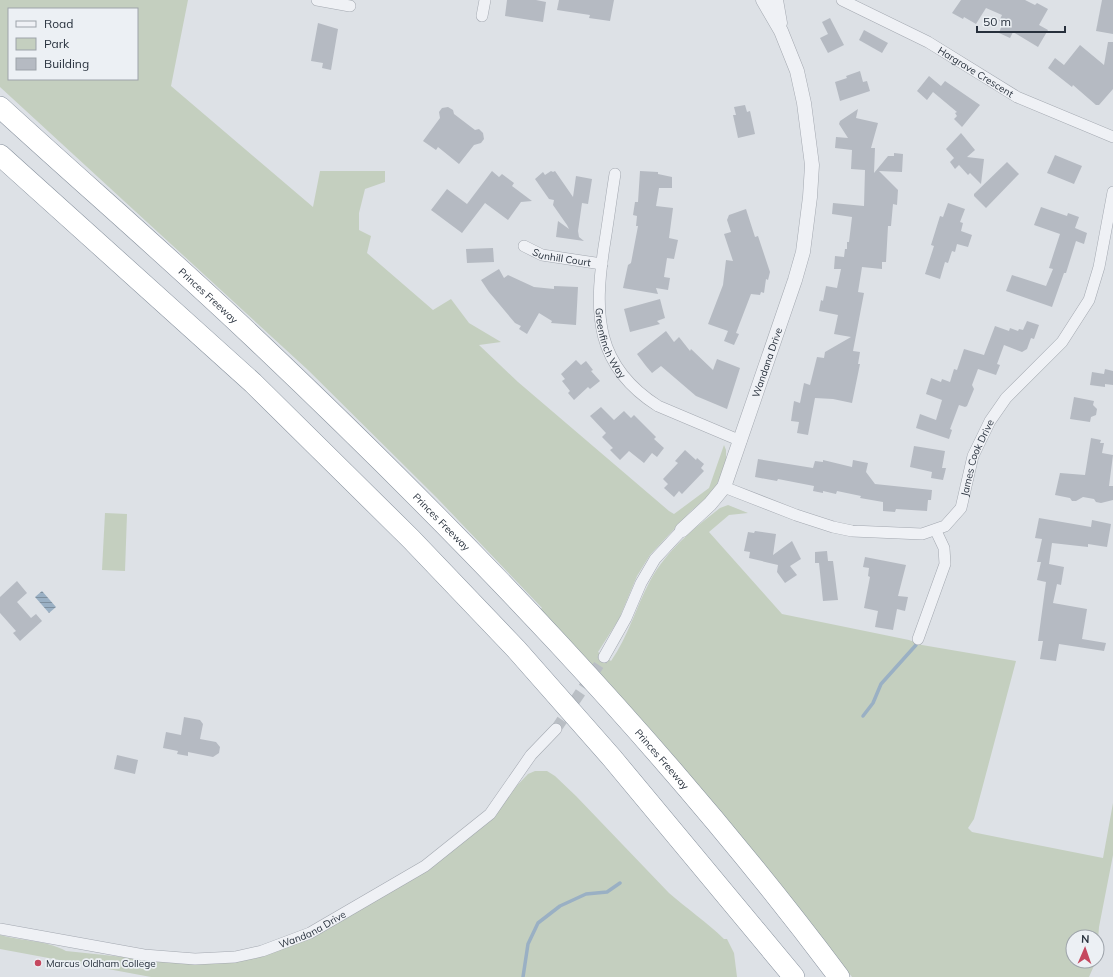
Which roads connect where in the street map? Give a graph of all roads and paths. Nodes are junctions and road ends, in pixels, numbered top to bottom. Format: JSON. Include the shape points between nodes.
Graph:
{"nodes":[{"id":1,"x":317,"y":0,"type":"edge"},
{"id":2,"x":485,"y":0,"type":"edge"},
{"id":3,"x":764,"y":0,"type":"edge"},
{"id":4,"x":776,"y":0,"type":"edge"},
{"id":5,"x":842,"y":0,"type":"edge"},
{"id":6,"x":350,"y":6,"type":"dead end"},
{"id":7,"x":482,"y":16,"type":"dead end"},
{"id":8,"x":781,"y":31,"type":"junction"},
{"id":9,"x":0,"y":107,"type":"edge"},
{"id":10,"x":1113,"y":137,"type":"edge"},
{"id":11,"x":0,"y":155,"type":"edge"},
{"id":12,"x":615,"y":174,"type":"dead end"},
{"id":13,"x":1113,"y":192,"type":"edge"},
{"id":14,"x":524,"y":246,"type":"dead end"},
{"id":15,"x":602,"y":264,"type":"junction"},
{"id":16,"x":741,"y":441,"type":"junction"},
{"id":17,"x":724,"y":487,"type":"junction"},
{"id":18,"x":682,"y":530,"type":"joint"},
{"id":19,"x":936,"y":531,"type":"junction"},
{"id":20,"x":918,"y":640,"type":"dead end"},
{"id":21,"x":604,"y":656,"type":"tunnel mouth"},
{"id":22,"x":556,"y":729,"type":"tunnel mouth"},
{"id":23,"x":0,"y":929,"type":"edge"},
{"id":24,"x":794,"y":977,"type":"edge"},
{"id":25,"x":839,"y":977,"type":"edge"}],
"edges":[{"from":1,"to":6,"type":"street"},
{"from":2,"to":7,"type":"street"},
{"from":3,"to":8,"type":"street","name":"Wandana Drive"},
{"from":4,"to":8,"type":"street","name":"Wandana Drive"},
{"from":5,"to":10,"type":"street","name":"Hargrave Crescent","via":[[928,42],[1017,97]]},
{"from":8,"to":16,"type":"street","name":"Wandana Drive","via":[[796,71],[804,103],[812,165],[807,230],[795,280]]},
{"from":9,"to":25,"type":"highway","name":"Princes Freeway","via":[[251,335],[393,472],[475,556],[642,737],[712,818]]},
{"from":11,"to":24,"type":"highway","via":[[253,383],[416,545],[516,649],[612,758]]},
{"from":12,"to":15,"type":"street","name":"Greenfinch Way"},
{"from":13,"to":19,"type":"street","name":"James Cook Drive","via":[[1099,268],[1089,300],[1062,342],[1006,398],[990,421],[973,456],[961,508],[953,520]]},
{"from":14,"to":15,"type":"street","name":"Sunhill Court","via":[[542,255]]},
{"from":15,"to":16,"type":"street","name":"Greenfinch Way","via":[[598,307],[600,324],[609,354],[626,378],[642,395],[658,406]]},
{"from":16,"to":17,"type":"street","name":"Wandana Drive"},
{"from":17,"to":18,"type":"street","name":"Wandana Drive"},
{"from":17,"to":19,"type":"street","name":"James Cook Drive","via":[[762,504],[833,527],[911,534]]},
{"from":18,"to":21,"type":"street","name":"Wandana Drive","via":[[655,559]]},
{"from":19,"to":20,"type":"street","via":[[944,548],[945,564]]},
{"from":22,"to":23,"type":"street","name":"Wandana Drive","via":[[531,755],[490,814],[425,866],[310,933],[262,951],[235,957],[195,959],[144,955]]}]}
